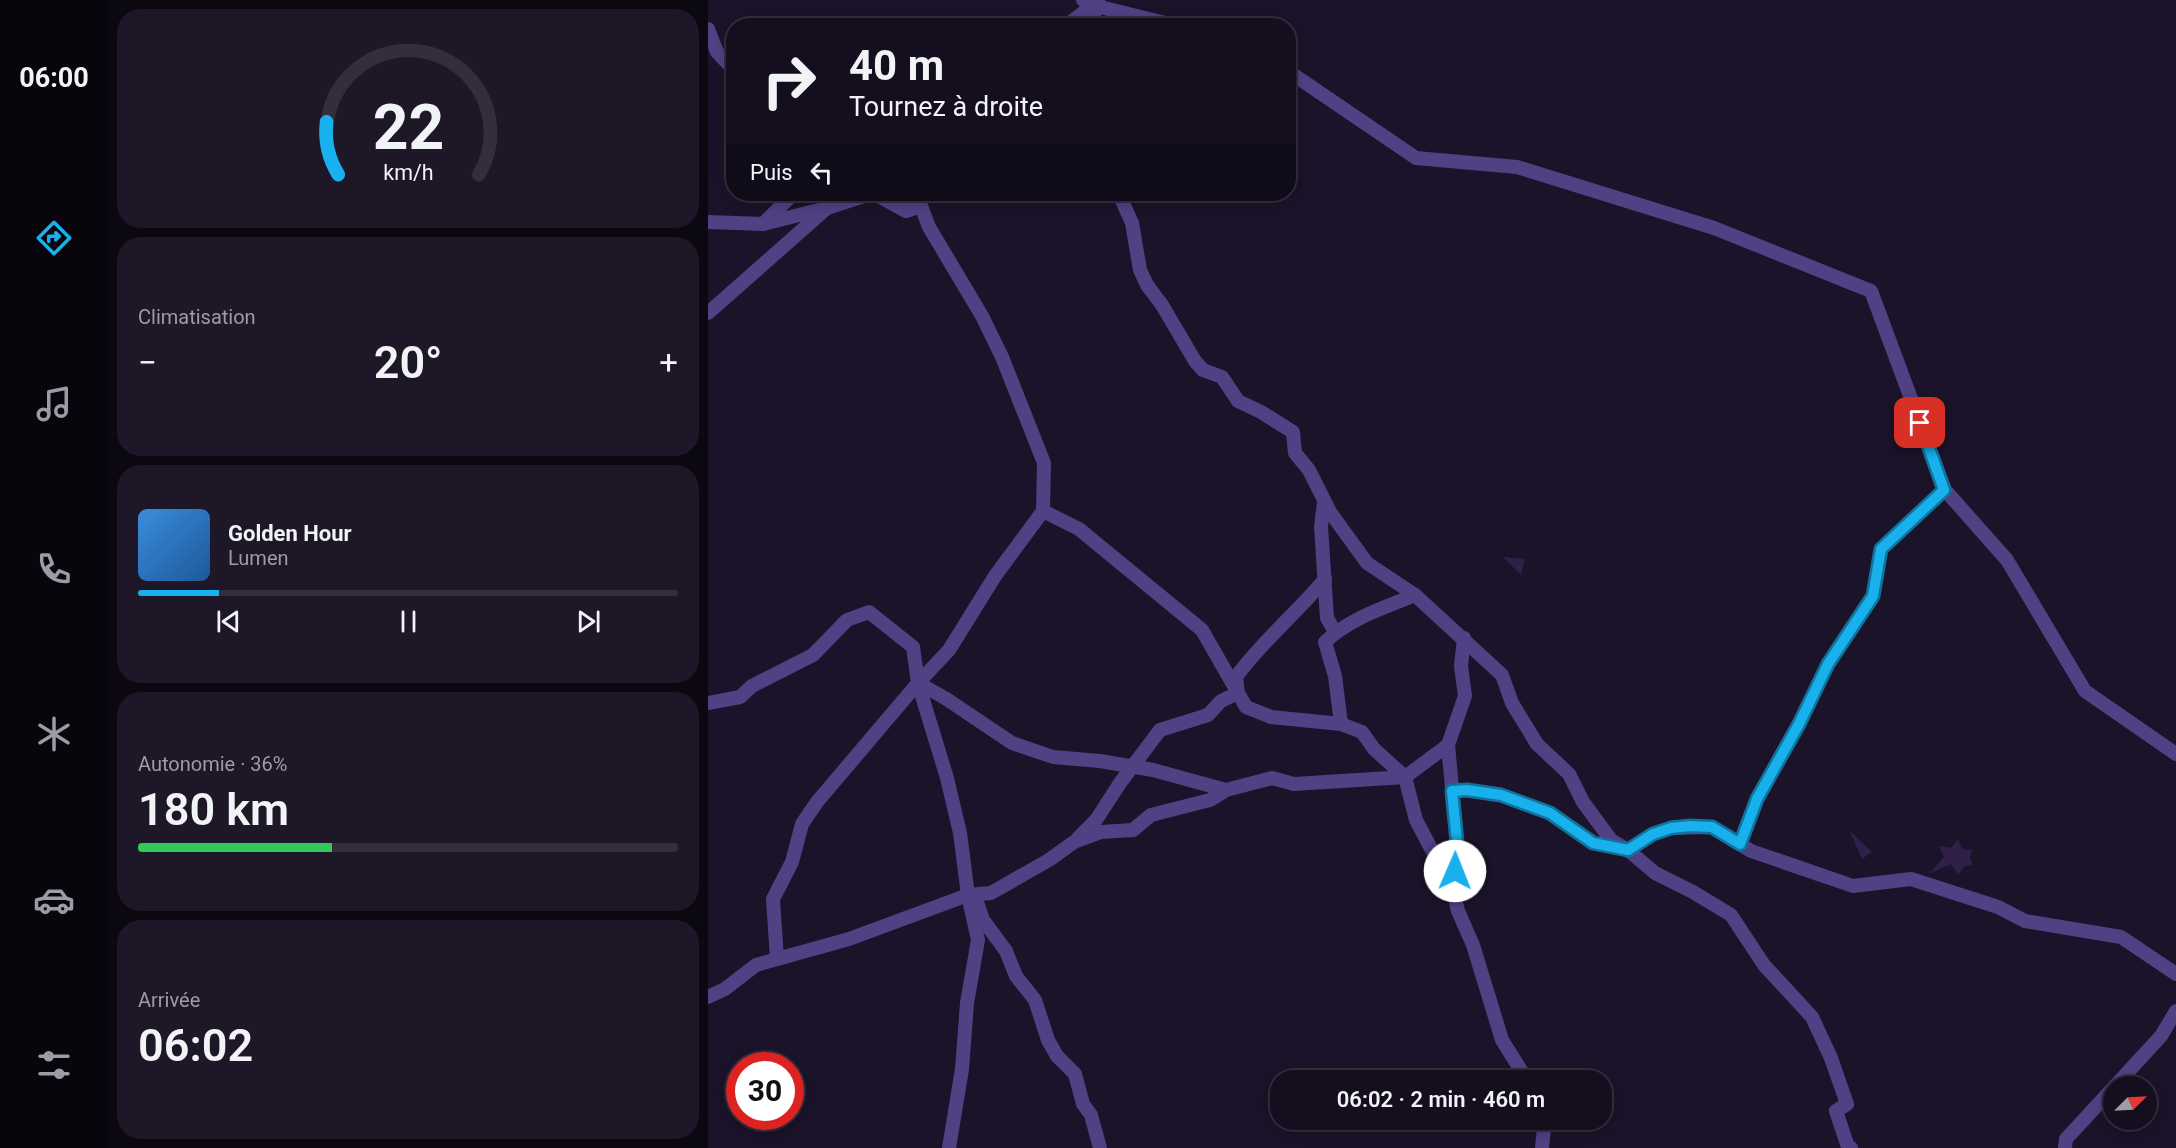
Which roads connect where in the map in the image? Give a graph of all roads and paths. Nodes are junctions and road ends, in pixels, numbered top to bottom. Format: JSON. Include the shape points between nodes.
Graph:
{"nodes":[{"id":1,"x":1091,"y":2,"type":"edge"},
{"id":2,"x":1074,"y":18,"type":"edge"},
{"id":3,"x":1094,"y":18,"type":"edge"},
{"id":4,"x":1149,"y":18,"type":"edge"},
{"id":5,"x":708,"y":29,"type":"edge"},
{"id":6,"x":726,"y":62,"type":"edge"},
{"id":7,"x":1296,"y":76,"type":"edge"},
{"id":8,"x":786,"y":201,"type":"edge"},
{"id":9,"x":838,"y":201,"type":"edge"},
{"id":10,"x":848,"y":201,"type":"edge"},
{"id":11,"x":888,"y":201,"type":"edge"},
{"id":12,"x":1122,"y":201,"type":"edge"},
{"id":13,"x":827,"y":208,"type":"junction"},
{"id":14,"x":708,"y":222,"type":"edge"},
{"id":15,"x":764,"y":224,"type":"junction"},
{"id":16,"x":708,"y":313,"type":"edge"},
{"id":17,"x":1944,"y":490,"type":"junction"},
{"id":18,"x":1324,"y":501,"type":"junction"},
{"id":19,"x":1043,"y":511,"type":"junction"},
{"id":20,"x":1325,"y":579,"type":"junction"},
{"id":21,"x":1415,"y":595,"type":"junction"},
{"id":22,"x":1335,"y":632,"type":"junction"},
{"id":23,"x":1464,"y":638,"type":"junction"},
{"id":24,"x":918,"y":682,"type":"junction"},
{"id":25,"x":1238,"y":693,"type":"junction"},
{"id":26,"x":708,"y":703,"type":"edge"},
{"id":27,"x":1341,"y":724,"type":"junction"},
{"id":28,"x":1448,"y":745,"type":"junction"},
{"id":29,"x":2176,"y":754,"type":"edge"},
{"id":30,"x":1132,"y":766,"type":"junction"},
{"id":31,"x":1405,"y":777,"type":"junction"},
{"id":32,"x":1226,"y":790,"type":"junction"},
{"id":33,"x":1452,"y":791,"type":"junction"},
{"id":34,"x":1074,"y":842,"type":"junction"},
{"id":35,"x":1740,"y":844,"type":"junction"},
{"id":36,"x":1628,"y":850,"type":"junction"},
{"id":37,"x":1453,"y":890,"type":"junction"},
{"id":38,"x":971,"y":895,"type":"junction"},
{"id":39,"x":777,"y":959,"type":"junction"},
{"id":40,"x":2176,"y":974,"type":"edge"},
{"id":41,"x":708,"y":997,"type":"edge"},
{"id":42,"x":2176,"y":1011,"type":"edge"},
{"id":43,"x":1521,"y":1070,"type":"edge"},
{"id":44,"x":2124,"y":1076,"type":"edge"},
{"id":45,"x":2103,"y":1099,"type":"edge"},
{"id":46,"x":1544,"y":1130,"type":"edge"},
{"id":47,"x":949,"y":1148,"type":"edge"},
{"id":48,"x":1100,"y":1148,"type":"edge"},
{"id":49,"x":1542,"y":1148,"type":"edge"},
{"id":50,"x":1851,"y":1148,"type":"edge"},
{"id":51,"x":2065,"y":1148,"type":"edge"}],
"edges":[{"from":1,"to":2,"type":"street"},
{"from":1,"to":3,"type":"street"},
{"from":1,"to":4,"type":"street"},
{"from":5,"to":6,"type":"street","via":[[717,52]]},
{"from":7,"to":17,"type":"street","via":[[1416,158],[1517,167],[1714,228],[1871,291]]},
{"from":8,"to":15,"type":"street"},
{"from":9,"to":13,"type":"street"},
{"from":10,"to":13,"type":"street"},
{"from":11,"to":19,"type":"street","via":[[906,211],[921,206],[929,227],[982,316],[1044,464]]},
{"from":12,"to":18,"type":"street","via":[[1132,223],[1140,270],[1195,361],[1203,370],[1222,377],[1238,401],[1293,432],[1295,453],[1309,470]]},
{"from":13,"to":15,"type":"street"},
{"from":13,"to":16,"type":"street"},
{"from":14,"to":15,"type":"street"},
{"from":17,"to":29,"type":"street","via":[[2007,560],[2085,691]]},
{"from":17,"to":35,"type":"street","via":[[1881,549],[1873,596],[1828,664],[1757,799]]},
{"from":18,"to":20,"type":"street","via":[[1321,527]]},
{"from":18,"to":21,"type":"street","via":[[1367,563]]},
{"from":19,"to":24,"type":"street","via":[[994,576],[949,650]]},
{"from":19,"to":25,"type":"street","via":[[1079,530],[1202,630]]},
{"from":20,"to":22,"type":"street","via":[[1327,618]]},
{"from":20,"to":25,"type":"street","via":[[1281,629],[1255,651],[1236,677]]},
{"from":21,"to":22,"type":"street"},
{"from":21,"to":23,"type":"street"},
{"from":22,"to":27,"type":"street","via":[[1325,642],[1335,676]]},
{"from":23,"to":28,"type":"street","via":[[1461,666],[1465,696]]},
{"from":23,"to":36,"type":"street","via":[[1502,675],[1512,703],[1537,744],[1569,774],[1583,802],[1611,840]]},
{"from":24,"to":26,"type":"street","via":[[913,647],[869,612],[848,620],[813,655],[752,686],[740,697]]},
{"from":24,"to":30,"type":"street","via":[[1012,743],[1053,757]]},
{"from":24,"to":38,"type":"street","via":[[947,778]]},
{"from":24,"to":39,"type":"street","via":[[802,824],[792,862],[773,899]]},
{"from":25,"to":27,"type":"street","via":[[1246,707],[1271,717]]},
{"from":25,"to":30,"type":"street","via":[[1221,701],[1208,715],[1160,730]]},
{"from":27,"to":31,"type":"street","via":[[1362,732],[1374,749]]},
{"from":28,"to":31,"type":"street"},
{"from":28,"to":33,"type":"street"},
{"from":30,"to":32,"type":"street"},
{"from":30,"to":34,"type":"street","via":[[1096,820]]},
{"from":31,"to":32,"type":"street","via":[[1294,784],[1272,778]]},
{"from":31,"to":37,"type":"street","via":[[1416,820]]},
{"from":32,"to":34,"type":"street","via":[[1210,800],[1151,815],[1133,830],[1101,832]]},
{"from":33,"to":36,"type":"street","via":[[1501,795],[1550,813],[1593,843]]},
{"from":33,"to":37,"type":"street","via":[[1458,852]]},
{"from":34,"to":38,"type":"street","via":[[991,893]]},
{"from":35,"to":36,"type":"street","via":[[1712,827],[1690,826],[1653,834]]},
{"from":35,"to":40,"type":"street","via":[[1773,860],[1853,886],[1911,879],[1998,907],[2025,921],[2121,937]]},
{"from":36,"to":50,"type":"street","via":[[1655,873],[1731,915],[1764,965],[1812,1017],[1847,1104],[1836,1111]]},
{"from":37,"to":43,"type":"street","via":[[1502,1040]]},
{"from":38,"to":39,"type":"street","via":[[849,939]]},
{"from":38,"to":47,"type":"street","via":[[978,940]]},
{"from":38,"to":48,"type":"street","via":[[1006,951],[1016,976],[1035,1000],[1057,1056],[1075,1074]]},
{"from":39,"to":41,"type":"street","via":[[756,965]]},
{"from":42,"to":44,"type":"street","via":[[2161,1036]]},
{"from":45,"to":51,"type":"street","via":[[2066,1139]]},
{"from":46,"to":49,"type":"street"}]}
